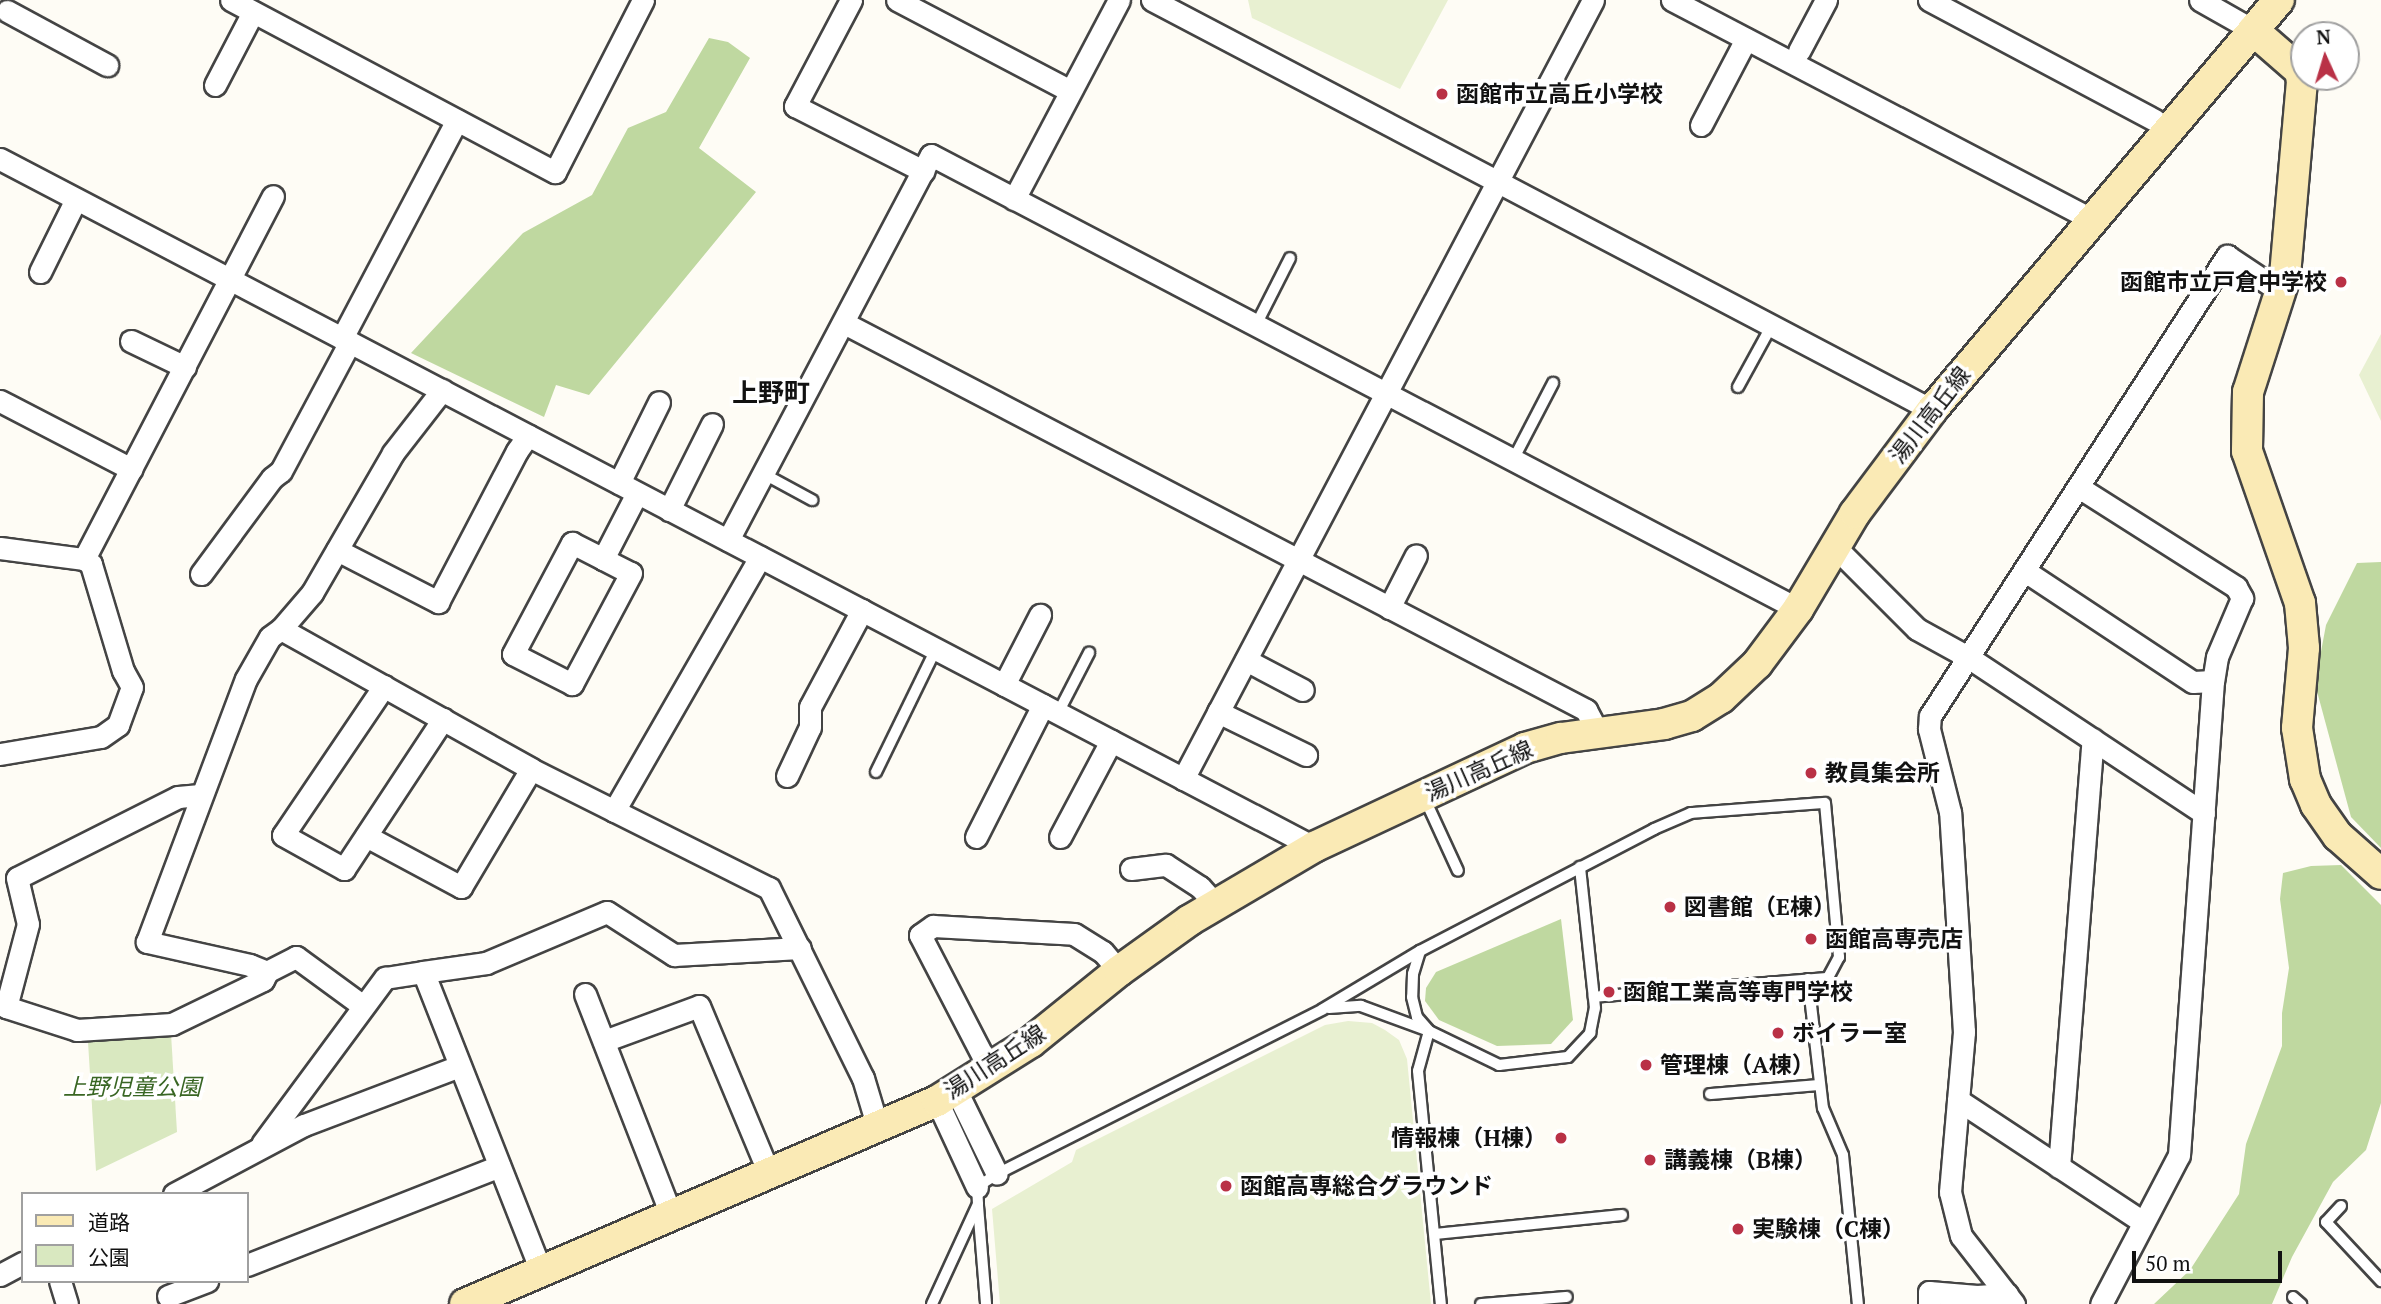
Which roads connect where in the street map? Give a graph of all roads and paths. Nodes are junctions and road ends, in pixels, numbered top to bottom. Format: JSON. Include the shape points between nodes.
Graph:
{"nodes":[{"id":1,"x":230,"y":0,"type":"edge"},
{"id":2,"x":851,"y":0,"type":"edge"},
{"id":3,"x":897,"y":0,"type":"edge"},
{"id":4,"x":1119,"y":0,"type":"edge"},
{"id":5,"x":1152,"y":0,"type":"edge"},
{"id":6,"x":1593,"y":0,"type":"edge"},
{"id":7,"x":1672,"y":0,"type":"edge"},
{"id":8,"x":1826,"y":0,"type":"edge"},
{"id":9,"x":1929,"y":0,"type":"edge"},
{"id":10,"x":2200,"y":0,"type":"edge"},
{"id":11,"x":2279,"y":0,"type":"edge"},
{"id":12,"x":641,"y":1,"type":"edge"},
{"id":13,"x":9,"y":10,"type":"edge"},
{"id":14,"x":263,"y":10,"type":"edge"},
{"id":15,"x":2253,"y":30,"type":"junction"},
{"id":16,"x":1746,"y":39,"type":"junction"},
{"id":17,"x":1800,"y":51,"type":"dead end"},
{"id":18,"x":107,"y":65,"type":"dead end"},
{"id":19,"x":215,"y":85,"type":"dead end"},
{"id":20,"x":1070,"y":91,"type":"junction"},
{"id":21,"x":457,"y":120,"type":"junction"},
{"id":22,"x":2155,"y":120,"type":"dead end"},
{"id":23,"x":1701,"y":125,"type":"dead end"},
{"id":24,"x":0,"y":159,"type":"edge"},
{"id":25,"x":923,"y":171,"type":"junction"},
{"id":26,"x":1498,"y":181,"type":"junction"},
{"id":27,"x":273,"y":196,"type":"dead end"},
{"id":28,"x":76,"y":199,"type":"junction"},
{"id":29,"x":1014,"y":199,"type":"junction"},
{"id":30,"x":2093,"y":220,"type":"junction"},
{"id":31,"x":1290,"y":258,"type":"dead end"},
{"id":32,"x":40,"y":272,"type":"dead end"},
{"id":33,"x":230,"y":279,"type":"junction"},
{"id":34,"x":2281,"y":292,"type":"junction"},
{"id":35,"x":844,"y":323,"type":"junction"},
{"id":36,"x":1256,"y":325,"type":"junction"},
{"id":37,"x":1772,"y":325,"type":"junction"},
{"id":38,"x":346,"y":340,"type":"junction"},
{"id":39,"x":131,"y":341,"type":"dead end"},
{"id":40,"x":185,"y":367,"type":"junction"},
{"id":41,"x":1553,"y":383,"type":"dead end"},
{"id":42,"x":1738,"y":387,"type":"dead end"},
{"id":43,"x":442,"y":390,"type":"junction"},
{"id":44,"x":1385,"y":393,"type":"junction"},
{"id":45,"x":659,"y":402,"type":"dead end"},
{"id":46,"x":2,"y":407,"type":"edge"},
{"id":47,"x":1932,"y":410,"type":"junction"},
{"id":48,"x":712,"y":424,"type":"dead end"},
{"id":49,"x":528,"y":435,"type":"junction"},
{"id":50,"x":1513,"y":460,"type":"junction"},
{"id":51,"x":131,"y":469,"type":"junction"},
{"id":52,"x":764,"y":474,"type":"junction"},
{"id":53,"x":618,"y":483,"type":"junction"},
{"id":54,"x":2080,"y":488,"type":"junction"},
{"id":55,"x":638,"y":493,"type":"junction"},
{"id":56,"x":813,"y":500,"type":"dead end"},
{"id":57,"x":669,"y":510,"type":"junction"},
{"id":58,"x":728,"y":540,"type":"junction"},
{"id":59,"x":1834,"y":546,"type":"junction"},
{"id":60,"x":0,"y":548,"type":"edge"},
{"id":61,"x":337,"y":550,"type":"junction"},
{"id":62,"x":1416,"y":555,"type":"dead end"},
{"id":63,"x":760,"y":557,"type":"junction"},
{"id":64,"x":84,"y":559,"type":"junction"},
{"id":65,"x":603,"y":559,"type":"junction"},
{"id":66,"x":1298,"y":561,"type":"junction"},
{"id":67,"x":2025,"y":571,"type":"junction"},
{"id":68,"x":201,"y":574,"type":"dead end"},
{"id":69,"x":1390,"y":608,"type":"junction"},
{"id":70,"x":1798,"y":609,"type":"junction"},
{"id":71,"x":862,"y":610,"type":"junction"},
{"id":72,"x":1041,"y":615,"type":"dead end"},
{"id":73,"x":281,"y":628,"type":"junction"},
{"id":74,"x":936,"y":649,"type":"junction"},
{"id":75,"x":1089,"y":653,"type":"dead end"},
{"id":76,"x":1968,"y":657,"type":"junction"},
{"id":77,"x":1246,"y":660,"type":"junction"},
{"id":78,"x":2213,"y":681,"type":"junction"},
{"id":79,"x":1004,"y":685,"type":"junction"},
{"id":80,"x":384,"y":687,"type":"junction"},
{"id":81,"x":1303,"y":690,"type":"dead end"},
{"id":82,"x":1051,"y":709,"type":"junction"},
{"id":83,"x":1218,"y":712,"type":"junction"},
{"id":84,"x":443,"y":719,"type":"junction"},
{"id":85,"x":1599,"y":734,"type":"junction"},
{"id":86,"x":2093,"y":739,"type":"junction"},
{"id":87,"x":1111,"y":741,"type":"junction"},
{"id":88,"x":0,"y":754,"type":"edge"},
{"id":89,"x":1306,"y":755,"type":"dead end"},
{"id":90,"x":531,"y":769,"type":"junction"},
{"id":91,"x":876,"y":772,"type":"dead end"},
{"id":92,"x":787,"y":775,"type":"dead end"},
{"id":93,"x":1183,"y":779,"type":"junction"},
{"id":94,"x":1423,"y":795,"type":"junction"},
{"id":95,"x":200,"y":796,"type":"junction"},
{"id":96,"x":614,"y":811,"type":"junction"},
{"id":97,"x":2204,"y":813,"type":"junction"},
{"id":98,"x":366,"y":836,"type":"junction"},
{"id":99,"x":1060,"y":836,"type":"dead end"},
{"id":100,"x":975,"y":837,"type":"dead end"},
{"id":101,"x":1314,"y":847,"type":"junction"},
{"id":102,"x":1580,"y":867,"type":"junction"},
{"id":103,"x":1131,"y":869,"type":"dead end"},
{"id":104,"x":1458,"y":870,"type":"dead end"},
{"id":105,"x":2381,"y":874,"type":"edge"},
{"id":106,"x":1216,"y":905,"type":"junction"},
{"id":107,"x":800,"y":948,"type":"junction"},
{"id":108,"x":1420,"y":951,"type":"junction"},
{"id":109,"x":1119,"y":971,"type":"junction"},
{"id":110,"x":267,"y":972,"type":"junction"},
{"id":111,"x":424,"y":972,"type":"junction"},
{"id":112,"x":1808,"y":979,"type":"junction"},
{"id":113,"x":585,"y":994,"type":"dead end"},
{"id":114,"x":1594,"y":997,"type":"junction"},
{"id":115,"x":363,"y":1006,"type":"junction"},
{"id":116,"x":1323,"y":1009,"type":"junction"},
{"id":117,"x":1429,"y":1031,"type":"junction"},
{"id":118,"x":604,"y":1041,"type":"junction"},
{"id":119,"x":459,"y":1066,"type":"junction"},
{"id":120,"x":990,"y":1070,"type":"junction"},
{"id":121,"x":1821,"y":1085,"type":"junction"},
{"id":122,"x":1710,"y":1094,"type":"dead end"},
{"id":123,"x":947,"y":1095,"type":"junction"},
{"id":124,"x":1958,"y":1100,"type":"junction"},
{"id":125,"x":878,"y":1128,"type":"junction"},
{"id":126,"x":260,"y":1146,"type":"junction"},
{"id":127,"x":499,"y":1166,"type":"junction"},
{"id":128,"x":2059,"y":1167,"type":"junction"},
{"id":129,"x":769,"y":1173,"type":"junction"},
{"id":130,"x":997,"y":1174,"type":"junction"},
{"id":131,"x":178,"y":1192,"type":"edge"},
{"id":132,"x":977,"y":1196,"type":"junction"},
{"id":133,"x":2341,"y":1206,"type":"dead end"},
{"id":134,"x":671,"y":1215,"type":"junction"},
{"id":135,"x":1622,"y":1215,"type":"dead end"},
{"id":136,"x":2143,"y":1222,"type":"junction"},
{"id":137,"x":1435,"y":1234,"type":"junction"},
{"id":138,"x":21,"y":1264,"type":"edge"},
{"id":139,"x":248,"y":1265,"type":"edge"},
{"id":140,"x":541,"y":1271,"type":"junction"},
{"id":141,"x":0,"y":1275,"type":"edge"},
{"id":142,"x":2381,"y":1281,"type":"edge"},
{"id":143,"x":61,"y":1283,"type":"edge"},
{"id":144,"x":201,"y":1283,"type":"edge"},
{"id":145,"x":168,"y":1294,"type":"edge"},
{"id":146,"x":1567,"y":1297,"type":"dead end"},
{"id":147,"x":2010,"y":1299,"type":"edge"},
{"id":148,"x":67,"y":1304,"type":"edge"},
{"id":149,"x":465,"y":1304,"type":"edge"},
{"id":150,"x":932,"y":1304,"type":"edge"},
{"id":151,"x":986,"y":1304,"type":"edge"},
{"id":152,"x":1441,"y":1304,"type":"edge"},
{"id":153,"x":1481,"y":1304,"type":"edge"},
{"id":154,"x":1858,"y":1304,"type":"edge"},
{"id":155,"x":1929,"y":1304,"type":"edge"},
{"id":156,"x":2101,"y":1304,"type":"edge"}],
"edges":[{"from":1,"to":14,"type":"street"},
{"from":2,"to":25,"type":"street","via":[[795,106]]},
{"from":3,"to":20,"type":"street"},
{"from":4,"to":20,"type":"street"},
{"from":5,"to":26,"type":"street"},
{"from":6,"to":26,"type":"street"},
{"from":7,"to":16,"type":"street"},
{"from":8,"to":17,"type":"street"},
{"from":9,"to":22,"type":"street"},
{"from":10,"to":15,"type":"street"},
{"from":11,"to":15,"type":"street","name":"湯川高丘線"},
{"from":12,"to":21,"type":"street","via":[[555,172]]},
{"from":13,"to":18,"type":"street"},
{"from":14,"to":19,"type":"street"},
{"from":14,"to":21,"type":"street"},
{"from":15,"to":30,"type":"street","name":"湯川高丘線"},
{"from":15,"to":34,"type":"street","via":[[2300,71],[2302,81],[2289,249]]},
{"from":16,"to":23,"type":"street"},
{"from":16,"to":30,"type":"street"},
{"from":20,"to":29,"type":"street"},
{"from":21,"to":38,"type":"street"},
{"from":24,"to":28,"type":"street"},
{"from":25,"to":29,"type":"street","via":[[931,155]]},
{"from":25,"to":35,"type":"street"},
{"from":26,"to":37,"type":"street"},
{"from":26,"to":44,"type":"street"},
{"from":27,"to":33,"type":"street"},
{"from":28,"to":32,"type":"street"},
{"from":28,"to":33,"type":"street"},
{"from":29,"to":36,"type":"street"},
{"from":30,"to":47,"type":"street","name":"湯川高丘線"},
{"from":31,"to":36,"type":"lane"},
{"from":33,"to":38,"type":"street"},
{"from":33,"to":40,"type":"street"},
{"from":34,"to":54,"type":"street","via":[[2227,256]]},
{"from":34,"to":105,"type":"street","via":[[2253,372],[2245,428],[2247,451],[2300,603],[2304,648],[2298,748],[2305,779],[2326,821],[2348,848]]},
{"from":35,"to":52,"type":"street"},
{"from":35,"to":66,"type":"street"},
{"from":36,"to":44,"type":"street"},
{"from":37,"to":42,"type":"lane"},
{"from":37,"to":47,"type":"street"},
{"from":38,"to":43,"type":"street"},
{"from":38,"to":68,"type":"street","via":[[281,471]]},
{"from":39,"to":40,"type":"street"},
{"from":40,"to":51,"type":"street"},
{"from":41,"to":50,"type":"lane"},
{"from":43,"to":49,"type":"street"},
{"from":43,"to":61,"type":"street","via":[[393,453]]},
{"from":44,"to":50,"type":"street"},
{"from":44,"to":66,"type":"street"},
{"from":45,"to":53,"type":"street"},
{"from":46,"to":51,"type":"street"},
{"from":47,"to":59,"type":"street","name":"湯川高丘線"},
{"from":48,"to":57,"type":"street"},
{"from":49,"to":53,"type":"street"},
{"from":49,"to":61,"type":"street","via":[[438,601]]},
{"from":50,"to":70,"type":"street"},
{"from":51,"to":64,"type":"street"},
{"from":52,"to":56,"type":"lane"},
{"from":52,"to":58,"type":"street"},
{"from":53,"to":55,"type":"street"},
{"from":54,"to":67,"type":"street"},
{"from":54,"to":78,"type":"street","via":[[2236,587],[2242,598],[2217,657]]},
{"from":55,"to":57,"type":"street"},
{"from":55,"to":65,"type":"street"},
{"from":57,"to":58,"type":"street"},
{"from":58,"to":63,"type":"street"},
{"from":59,"to":70,"type":"street","name":"湯川高丘線"},
{"from":59,"to":76,"type":"street","via":[[1917,629]]},
{"from":60,"to":64,"type":"street"},
{"from":61,"to":73,"type":"street","via":[[312,593]]},
{"from":62,"to":69,"type":"street"},
{"from":63,"to":71,"type":"street"},
{"from":63,"to":96,"type":"street"},
{"from":64,"to":88,"type":"street","via":[[91,564],[132,687],[118,725],[101,737]]},
{"from":65,"to":65,"type":"street","via":[[631,573],[572,684],[513,654],[572,543]]},
{"from":66,"to":69,"type":"street"},
{"from":66,"to":77,"type":"street"},
{"from":67,"to":76,"type":"street"},
{"from":67,"to":78,"type":"street","via":[[2193,682]]},
{"from":69,"to":85,"type":"street","via":[[1586,710]]},
{"from":70,"to":85,"type":"street","name":"湯川高丘線","via":[[1757,664],[1721,698],[1692,716]]},
{"from":71,"to":74,"type":"street"},
{"from":71,"to":92,"type":"street","via":[[810,707],[810,727]]},
{"from":72,"to":79,"type":"street"},
{"from":73,"to":80,"type":"street"},
{"from":73,"to":95,"type":"street","via":[[270,637],[246,679]]},
{"from":74,"to":79,"type":"street"},
{"from":74,"to":91,"type":"lane"},
{"from":75,"to":82,"type":"lane"},
{"from":76,"to":86,"type":"street"},
{"from":76,"to":124,"type":"street","via":[[1930,716],[1929,729],[1950,812],[1964,1032]]},
{"from":77,"to":81,"type":"street"},
{"from":77,"to":83,"type":"street"},
{"from":78,"to":97,"type":"street"},
{"from":79,"to":82,"type":"street"},
{"from":80,"to":84,"type":"street"},
{"from":80,"to":98,"type":"street","via":[[283,835],[344,869]]},
{"from":82,"to":87,"type":"street"},
{"from":82,"to":100,"type":"street"},
{"from":83,"to":89,"type":"street"},
{"from":83,"to":93,"type":"street"},
{"from":84,"to":90,"type":"street"},
{"from":84,"to":98,"type":"street"},
{"from":85,"to":94,"type":"street","name":"湯川高丘線","via":[[1525,748]]},
{"from":86,"to":97,"type":"street"},
{"from":86,"to":128,"type":"street"},
{"from":87,"to":93,"type":"street"},
{"from":87,"to":99,"type":"street"},
{"from":90,"to":96,"type":"street"},
{"from":90,"to":98,"type":"street","via":[[461,887]]},
{"from":93,"to":101,"type":"street"},
{"from":94,"to":101,"type":"street","name":"湯川高丘線"},
{"from":94,"to":104,"type":"lane"},
{"from":95,"to":110,"type":"street","via":[[147,943]]},
{"from":95,"to":110,"type":"street","via":[[178,797],[16,878],[28,924],[6,1007],[77,1030],[172,1024],[262,979]]},
{"from":96,"to":107,"type":"street","via":[[769,888]]},
{"from":97,"to":136,"type":"street","via":[[2179,1155]]},
{"from":101,"to":106,"type":"street","name":"湯川高丘線"},
{"from":102,"to":108,"type":"lane"},
{"from":102,"to":112,"type":"lane","via":[[1691,813],[1825,803],[1839,957],[1828,978]]},
{"from":102,"to":114,"type":"lane"},
{"from":103,"to":106,"type":"street","via":[[1167,865],[1200,887]]},
{"from":106,"to":109,"type":"street","name":"湯川高丘線"},
{"from":107,"to":111,"type":"street","via":[[674,955],[607,912],[486,963]]},
{"from":107,"to":125,"type":"street","via":[[863,1078]]},
{"from":108,"to":116,"type":"lane"},
{"from":108,"to":117,"type":"lane","via":[[1412,997],[1417,1017]]},
{"from":109,"to":120,"type":"street","name":"湯川高丘線"},
{"from":109,"to":120,"type":"street","via":[[1103,953],[1074,934],[933,926],[920,934]]},
{"from":110,"to":115,"type":"street","via":[[296,957]]},
{"from":111,"to":115,"type":"street","via":[[385,978]]},
{"from":111,"to":119,"type":"street"},
{"from":112,"to":114,"type":"lane"},
{"from":112,"to":121,"type":"lane"},
{"from":113,"to":118,"type":"street"},
{"from":114,"to":117,"type":"lane","via":[[1590,1033],[1578,1049],[1557,1060],[1499,1065]]},
{"from":115,"to":126,"type":"street"},
{"from":116,"to":117,"type":"lane","via":[[1361,1006]]},
{"from":116,"to":130,"type":"lane"},
{"from":117,"to":137,"type":"lane","via":[[1418,1071]]},
{"from":118,"to":129,"type":"street","via":[[699,1006]]},
{"from":118,"to":134,"type":"street"},
{"from":119,"to":126,"type":"street"},
{"from":119,"to":127,"type":"street"},
{"from":120,"to":123,"type":"street","name":"湯川高丘線"},
{"from":121,"to":122,"type":"lane"},
{"from":121,"to":154,"type":"lane","via":[[1823,1108],[1843,1155]]},
{"from":123,"to":125,"type":"street","name":"湯川高丘線"},
{"from":123,"to":130,"type":"street"},
{"from":123,"to":132,"type":"street"},
{"from":124,"to":128,"type":"street"},
{"from":124,"to":147,"type":"street","via":[[1951,1192],[1961,1236]]},
{"from":125,"to":129,"type":"street","name":"湯川高丘線"},
{"from":126,"to":131,"type":"street"},
{"from":127,"to":139,"type":"street"},
{"from":127,"to":140,"type":"street"},
{"from":128,"to":136,"type":"street"},
{"from":129,"to":134,"type":"street","name":"湯川高丘線"},
{"from":130,"to":132,"type":"lane"},
{"from":132,"to":150,"type":"lane"},
{"from":132,"to":151,"type":"lane"},
{"from":133,"to":142,"type":"lane","via":[[2326,1222]]},
{"from":134,"to":140,"type":"street","name":"湯川高丘線"},
{"from":135,"to":137,"type":"lane"},
{"from":136,"to":156,"type":"street"},
{"from":137,"to":152,"type":"lane"},
{"from":138,"to":141,"type":"street"},
{"from":140,"to":149,"type":"street","name":"湯川高丘線"},
{"from":143,"to":148,"type":"street"},
{"from":144,"to":145,"type":"street"},
{"from":146,"to":153,"type":"lane"},
{"from":147,"to":155,"type":"street","via":[[1930,1292]]}]}
